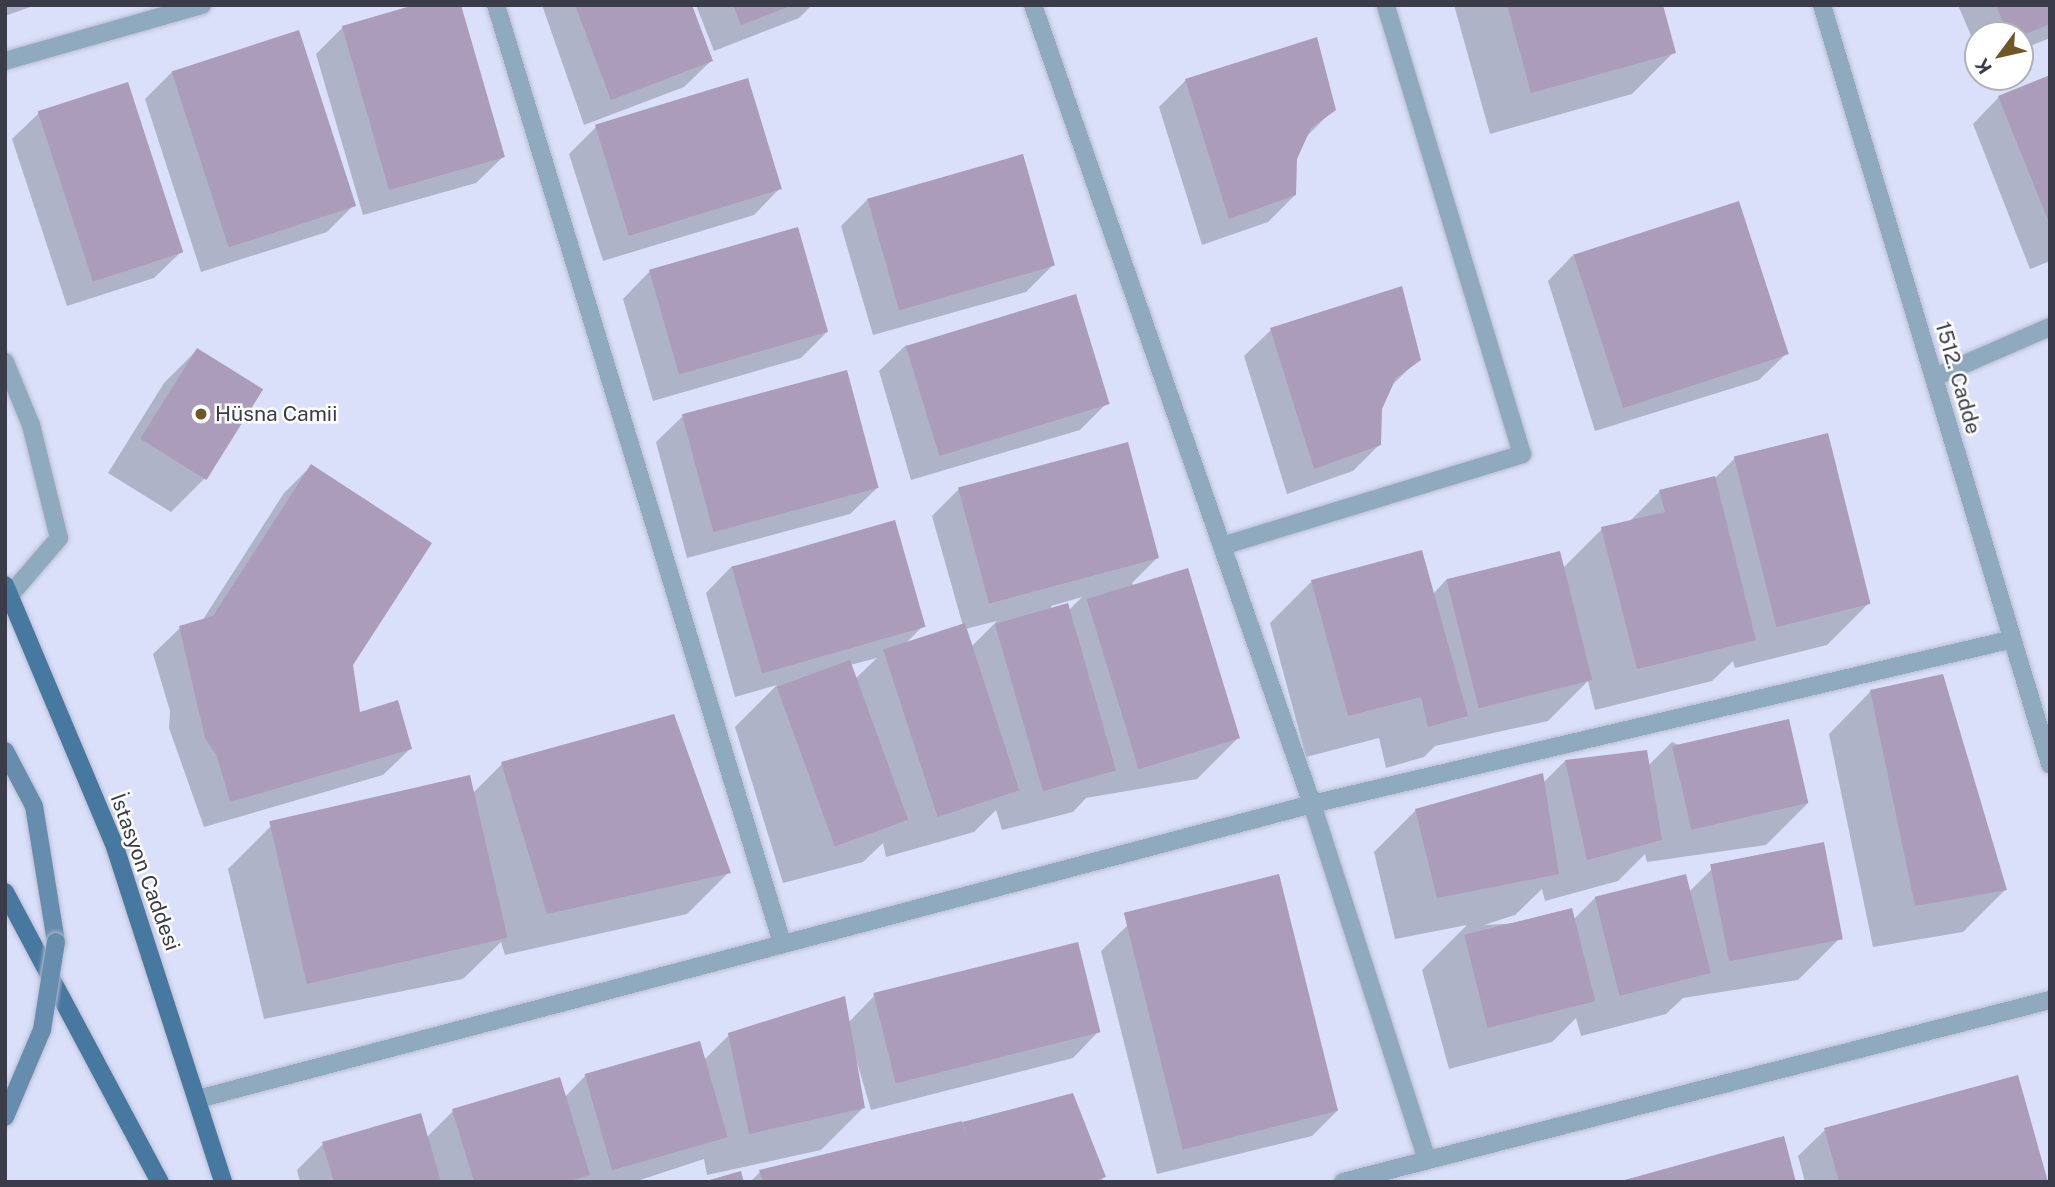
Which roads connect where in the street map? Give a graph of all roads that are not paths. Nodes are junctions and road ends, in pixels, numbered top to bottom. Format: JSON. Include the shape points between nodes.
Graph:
{"nodes":[{"id":1,"x":202,"y":5,"type":"edge"},
{"id":2,"x":496,"y":5,"type":"edge"},
{"id":3,"x":1033,"y":5,"type":"edge"},
{"id":4,"x":1386,"y":5,"type":"edge"},
{"id":5,"x":1822,"y":5,"type":"edge"},
{"id":6,"x":5,"y":61,"type":"edge"},
{"id":7,"x":2050,"y":327,"type":"edge"},
{"id":8,"x":5,"y":362,"type":"edge"},
{"id":9,"x":1935,"y":377,"type":"junction"},
{"id":10,"x":1222,"y":546,"type":"junction"},
{"id":11,"x":8,"y":590,"type":"edge"},
{"id":12,"x":2009,"y":640,"type":"junction"},
{"id":13,"x":5,"y":751,"type":"edge"},
{"id":14,"x":2050,"y":764,"type":"edge"},
{"id":15,"x":1312,"y":804,"type":"junction"},
{"id":16,"x":5,"y":891,"type":"edge"},
{"id":17,"x":782,"y":943,"type":"junction"},
{"id":18,"x":2050,"y":1000,"type":"edge"},
{"id":19,"x":198,"y":1099,"type":"junction"},
{"id":20,"x":5,"y":1117,"type":"edge"},
{"id":21,"x":1427,"y":1160,"type":"junction"},
{"id":22,"x":160,"y":1182,"type":"edge"},
{"id":23,"x":223,"y":1182,"type":"edge"},
{"id":24,"x":1343,"y":1182,"type":"edge"}],
"edges":[{"from":1,"to":6,"type":"street"},
{"from":2,"to":17,"type":"street"},
{"from":3,"to":10,"type":"street"},
{"from":4,"to":10,"type":"street","via":[[1522,454]]},
{"from":5,"to":9,"type":"street","name":"1512. Cadde"},
{"from":7,"to":9,"type":"street"},
{"from":8,"to":11,"type":"street","via":[[31,425],[59,538]]},
{"from":9,"to":12,"type":"street","name":"1512. Cadde"},
{"from":10,"to":15,"type":"street"},
{"from":11,"to":19,"type":"main road","name":"İstasyon Caddesi","via":[[116,847]]},
{"from":12,"to":14,"type":"street","name":"1512. Cadde"},
{"from":12,"to":15,"type":"street"},
{"from":13,"to":20,"type":"main road","bridge":true,"via":[[34,806],[56,942],[41,1030]]},
{"from":15,"to":17,"type":"street"},
{"from":15,"to":21,"type":"street"},
{"from":16,"to":22,"type":"main road"},
{"from":17,"to":19,"type":"street"},
{"from":18,"to":21,"type":"street"},
{"from":19,"to":23,"type":"main road","name":"İstasyon Caddesi"},
{"from":21,"to":24,"type":"street"}]}
